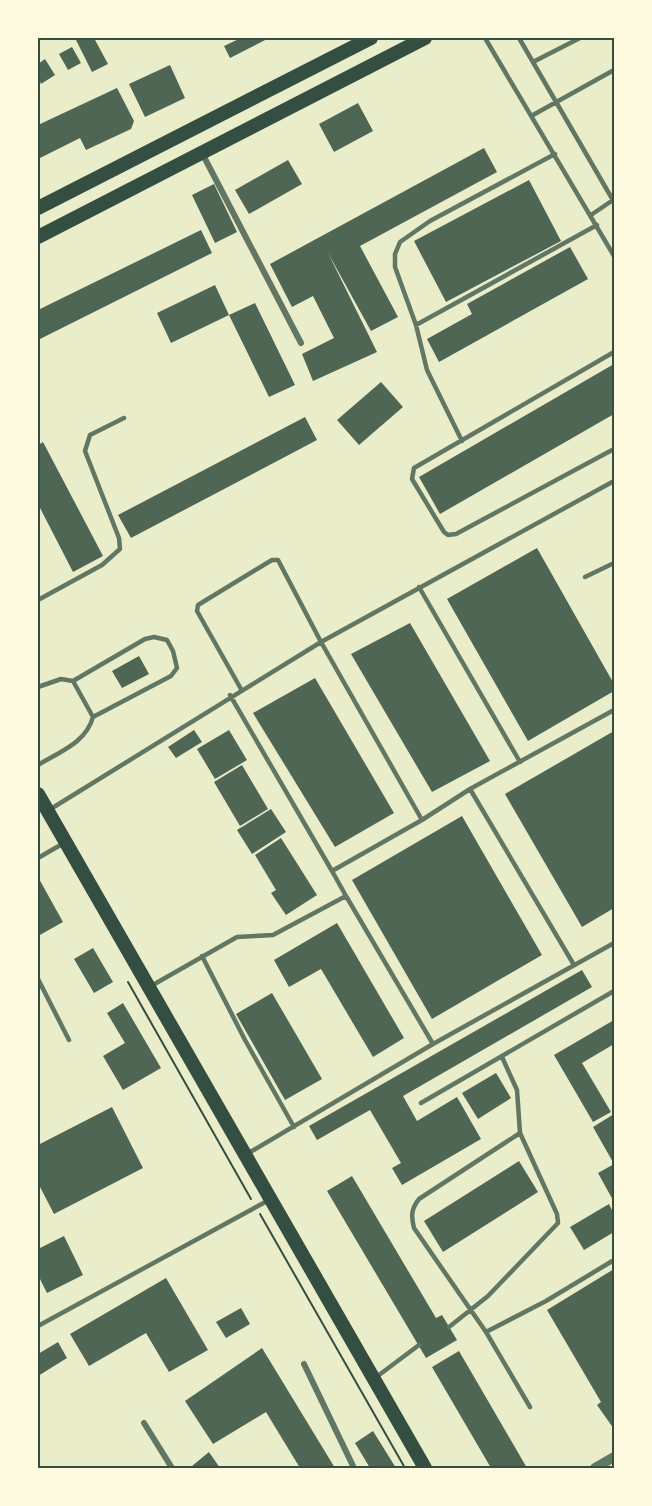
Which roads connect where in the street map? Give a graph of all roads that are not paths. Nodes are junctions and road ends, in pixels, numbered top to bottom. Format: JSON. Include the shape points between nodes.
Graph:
{"nodes":[{"id":1,"x":371,"y":38,"type":"edge"},
{"id":2,"x":425,"y":38,"type":"edge"},
{"id":3,"x":485,"y":38,"type":"edge"},
{"id":4,"x":519,"y":38,"type":"edge"},
{"id":5,"x":580,"y":38,"type":"edge"},
{"id":6,"x":533,"y":62,"type":"junction"},
{"id":7,"x":615,"y":70,"type":"edge"},
{"id":8,"x":557,"y":102,"type":"junction"},
{"id":9,"x":533,"y":115,"type":"junction"},
{"id":10,"x":201,"y":153,"type":"junction"},
{"id":11,"x":555,"y":154,"type":"junction"},
{"id":12,"x":614,"y":201,"type":"edge"},
{"id":13,"x":38,"y":208,"type":"edge"},
{"id":14,"x":591,"y":215,"type":"junction"},
{"id":15,"x":597,"y":225,"type":"junction"},
{"id":16,"x":38,"y":237,"type":"edge"},
{"id":17,"x":615,"y":256,"type":"edge"},
{"id":18,"x":416,"y":325,"type":"junction"},
{"id":19,"x":301,"y":343,"type":"dead end"},
{"id":20,"x":615,"y":352,"type":"edge"},
{"id":21,"x":124,"y":418,"type":"dead end"},
{"id":22,"x":462,"y":441,"type":"junction"},
{"id":23,"x":615,"y":449,"type":"edge"},
{"id":24,"x":615,"y":481,"type":"edge"},
{"id":25,"x":615,"y":563,"type":"edge"},
{"id":26,"x":585,"y":577,"type":"dead end"},
{"id":27,"x":419,"y":587,"type":"junction"},
{"id":28,"x":38,"y":600,"type":"edge"},
{"id":29,"x":321,"y":642,"type":"junction"},
{"id":30,"x":73,"y":681,"type":"junction"},
{"id":31,"x":38,"y":687,"type":"edge"},
{"id":32,"x":241,"y":689,"type":"junction"},
{"id":33,"x":230,"y":695,"type":"junction"},
{"id":34,"x":615,"y":710,"type":"edge"},
{"id":35,"x":93,"y":717,"type":"junction"},
{"id":36,"x":520,"y":762,"type":"junction"},
{"id":37,"x":38,"y":765,"type":"edge"},
{"id":38,"x":470,"y":789,"type":"junction"},
{"id":39,"x":38,"y":794,"type":"edge"},
{"id":40,"x":47,"y":811,"type":"junction"},
{"id":41,"x":422,"y":820,"type":"junction"},
{"id":42,"x":65,"y":842,"type":"junction"},
{"id":43,"x":38,"y":858,"type":"edge"},
{"id":44,"x":332,"y":871,"type":"junction"},
{"id":45,"x":346,"y":896,"type":"junction"},
{"id":46,"x":615,"y":943,"type":"edge"},
{"id":47,"x":202,"y":956,"type":"junction"},
{"id":48,"x":574,"y":965,"type":"junction"},
{"id":49,"x":38,"y":979,"type":"edge"},
{"id":50,"x":147,"y":988,"type":"junction"},
{"id":51,"x":615,"y":991,"type":"edge"},
{"id":52,"x":69,"y":1040,"type":"dead end"},
{"id":53,"x":433,"y":1044,"type":"junction"},
{"id":54,"x":501,"y":1057,"type":"junction"},
{"id":55,"x":421,"y":1103,"type":"dead end"},
{"id":56,"x":294,"y":1127,"type":"junction"},
{"id":57,"x":520,"y":1133,"type":"junction"},
{"id":58,"x":245,"y":1156,"type":"junction"},
{"id":59,"x":271,"y":1199,"type":"junction"},
{"id":60,"x":615,"y":1260,"type":"edge"},
{"id":61,"x":472,"y":1311,"type":"junction"},
{"id":62,"x":38,"y":1326,"type":"edge"},
{"id":63,"x":449,"y":1327,"type":"dead end"},
{"id":64,"x":486,"y":1332,"type":"junction"},
{"id":65,"x":418,"y":1345,"type":"dead end"},
{"id":66,"x":304,"y":1364,"type":"dead end"},
{"id":67,"x":373,"y":1379,"type":"junction"},
{"id":68,"x":530,"y":1407,"type":"dead end"},
{"id":69,"x":144,"y":1423,"type":"dead end"},
{"id":70,"x":615,"y":1457,"type":"edge"},
{"id":71,"x":172,"y":1468,"type":"edge"},
{"id":72,"x":354,"y":1468,"type":"edge"},
{"id":73,"x":425,"y":1468,"type":"edge"},
{"id":74,"x":595,"y":1468,"type":"edge"}],
"edges":[{"from":1,"to":13,"type":"main road"},
{"from":2,"to":10,"type":"main road"},
{"from":3,"to":9,"type":"lane"},
{"from":4,"to":6,"type":"lane"},
{"from":5,"to":6,"type":"lane"},
{"from":6,"to":8,"type":"lane"},
{"from":7,"to":8,"type":"lane"},
{"from":8,"to":9,"type":"lane"},
{"from":8,"to":12,"type":"lane"},
{"from":9,"to":11,"type":"lane"},
{"from":10,"to":16,"type":"main road"},
{"from":10,"to":19,"type":"street"},
{"from":11,"to":14,"type":"lane"},
{"from":11,"to":18,"type":"lane","via":[[430,221],[400,242],[395,267]]},
{"from":12,"to":14,"type":"lane"},
{"from":14,"to":15,"type":"lane"},
{"from":15,"to":17,"type":"lane"},
{"from":15,"to":18,"type":"lane"},
{"from":18,"to":22,"type":"lane","via":[[427,370]]},
{"from":20,"to":22,"type":"lane"},
{"from":21,"to":28,"type":"lane","via":[[90,435],[85,451],[120,549],[102,565]]},
{"from":22,"to":23,"type":"lane","via":[[411,473],[448,535]]},
{"from":24,"to":27,"type":"lane"},
{"from":25,"to":26,"type":"lane"},
{"from":27,"to":29,"type":"lane"},
{"from":27,"to":36,"type":"lane"},
{"from":29,"to":32,"type":"lane"},
{"from":29,"to":32,"type":"lane","via":[[278,560],[272,560],[198,604],[197,611]]},
{"from":29,"to":41,"type":"lane"},
{"from":30,"to":31,"type":"lane","via":[[61,679]]},
{"from":30,"to":35,"type":"lane"},
{"from":30,"to":35,"type":"lane","via":[[145,639],[167,640],[174,651],[177,668],[171,676]]},
{"from":32,"to":33,"type":"lane"},
{"from":33,"to":40,"type":"lane"},
{"from":33,"to":44,"type":"lane"},
{"from":34,"to":36,"type":"lane"},
{"from":35,"to":37,"type":"lane","via":[[80,740]]},
{"from":36,"to":38,"type":"lane"},
{"from":38,"to":41,"type":"lane"},
{"from":38,"to":48,"type":"lane"},
{"from":39,"to":40,"type":"main road"},
{"from":40,"to":42,"type":"main road"},
{"from":41,"to":44,"type":"lane"},
{"from":42,"to":43,"type":"lane"},
{"from":42,"to":50,"type":"main road"},
{"from":44,"to":45,"type":"lane"},
{"from":45,"to":47,"type":"lane","via":[[277,933],[237,937]]},
{"from":45,"to":53,"type":"lane"},
{"from":46,"to":48,"type":"lane"},
{"from":47,"to":50,"type":"lane"},
{"from":47,"to":56,"type":"lane"},
{"from":48,"to":53,"type":"lane"},
{"from":49,"to":52,"type":"lane"},
{"from":50,"to":58,"type":"main road"},
{"from":51,"to":54,"type":"lane"},
{"from":53,"to":56,"type":"lane"},
{"from":54,"to":55,"type":"lane"},
{"from":54,"to":57,"type":"lane","via":[[517,1090]]},
{"from":56,"to":58,"type":"lane"},
{"from":57,"to":61,"type":"lane","via":[[557,1214],[558,1225]]},
{"from":57,"to":61,"type":"lane","via":[[419,1199],[411,1217],[414,1228]]},
{"from":58,"to":59,"type":"main road"},
{"from":59,"to":62,"type":"lane"},
{"from":59,"to":67,"type":"main road"},
{"from":60,"to":64,"type":"lane"},
{"from":61,"to":63,"type":"lane"},
{"from":61,"to":64,"type":"lane"},
{"from":64,"to":68,"type":"lane"},
{"from":65,"to":67,"type":"lane"},
{"from":66,"to":72,"type":"street"},
{"from":67,"to":73,"type":"main road"},
{"from":69,"to":71,"type":"street"},
{"from":70,"to":74,"type":"street"}]}
